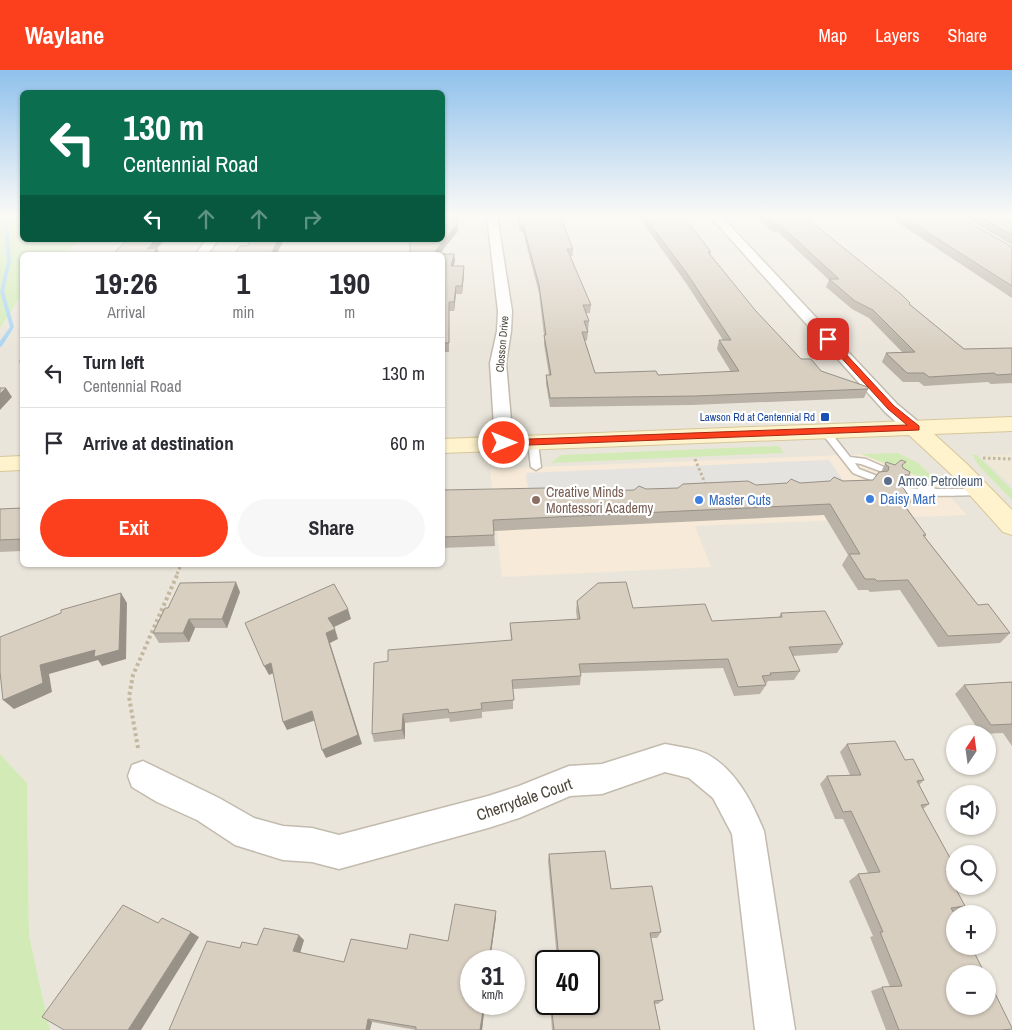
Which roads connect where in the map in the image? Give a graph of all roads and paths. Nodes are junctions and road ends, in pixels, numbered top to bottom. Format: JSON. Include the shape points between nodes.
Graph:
{"nodes":[{"id":1,"x":498,"y":261,"type":"edge"},
{"id":2,"x":756,"y":261,"type":"edge"},
{"id":3,"x":1012,"y":424,"type":"edge"},
{"id":4,"x":915,"y":428,"type":"junction"},
{"id":5,"x":825,"y":431,"type":"junction"},
{"id":6,"x":504,"y":443,"type":"junction"},
{"id":7,"x":533,"y":443,"type":"junction"},
{"id":8,"x":445,"y":446,"type":"edge"},
{"id":9,"x":983,"y":458,"type":"dead end"},
{"id":10,"x":1012,"y":459,"type":"edge"},
{"id":11,"x":695,"y":460,"type":"dead end"},
{"id":12,"x":849,"y":460,"type":"junction"},
{"id":13,"x":20,"y":463,"type":"edge"},
{"id":14,"x":0,"y":464,"type":"edge"},
{"id":15,"x":536,"y":467,"type":"dead end"},
{"id":16,"x":888,"y":471,"type":"edge"},
{"id":17,"x":902,"y":476,"type":"edge"},
{"id":18,"x":876,"y":479,"type":"edge"},
{"id":19,"x":705,"y":483,"type":"edge"},
{"id":20,"x":900,"y":489,"type":"edge"},
{"id":21,"x":934,"y":492,"type":"junction"},
{"id":22,"x":980,"y":492,"type":"junction"},
{"id":23,"x":1012,"y":526,"type":"edge"},
{"id":24,"x":180,"y":567,"type":"edge"},
{"id":25,"x":143,"y":776,"type":"joint"},
{"id":26,"x":775,"y":1030,"type":"edge"}],
"edges":[{"from":1,"to":6,"type":"street","name":"Closson Drive","via":[[505,311],[498,362]]},
{"from":2,"to":4,"type":"street","via":[[891,408]]},
{"from":3,"to":4,"type":"street"},
{"from":4,"to":5,"type":"street"},
{"from":4,"to":22,"type":"street"},
{"from":5,"to":7,"type":"street"},
{"from":5,"to":12,"type":"lane"},
{"from":6,"to":7,"type":"street"},
{"from":6,"to":8,"type":"street"},
{"from":7,"to":15,"type":"lane"},
{"from":9,"to":10,"type":"path"},
{"from":11,"to":19,"type":"path"},
{"from":12,"to":16,"type":"lane"},
{"from":12,"to":18,"type":"lane","via":[[856,471]]},
{"from":13,"to":14,"type":"street"},
{"from":17,"to":21,"type":"lane"},
{"from":20,"to":21,"type":"lane"},
{"from":21,"to":22,"type":"lane"},
{"from":22,"to":23,"type":"street"},
{"from":24,"to":25,"type":"path","via":[[133,675],[129,697]]},
{"from":25,"to":26,"type":"street","name":"Cherrydale Court","via":[[247,833],[283,843],[312,845],[339,852],[488,812],[569,781],[602,779],[665,758],[697,765],[724,787],[748,831]]}]}
